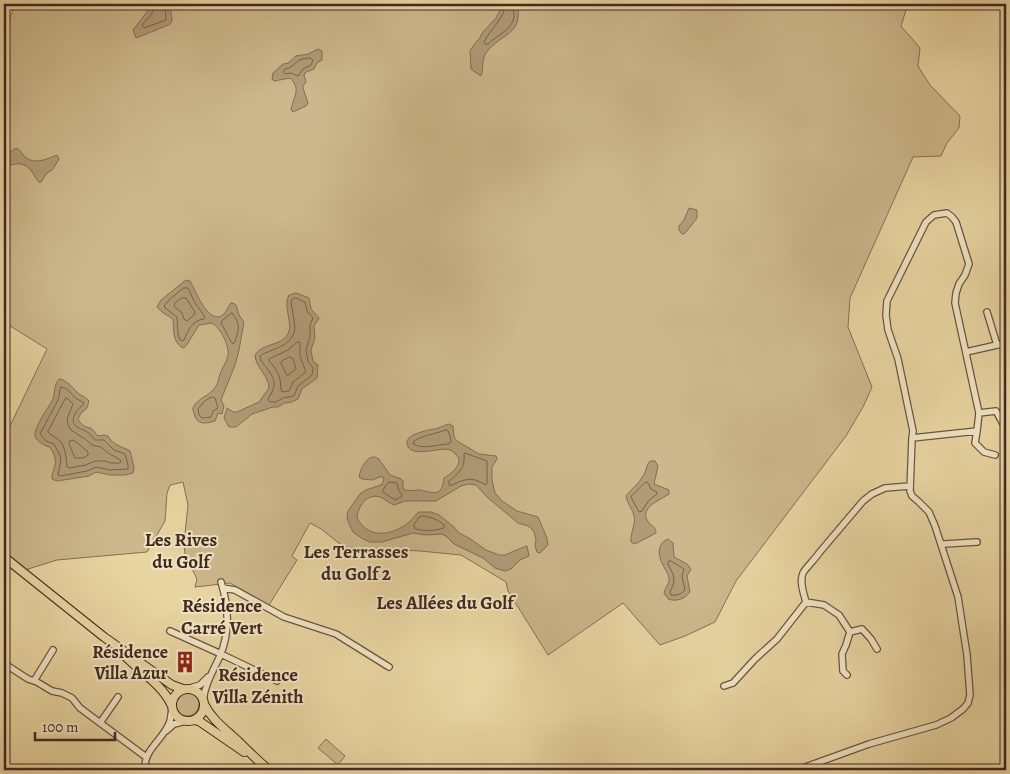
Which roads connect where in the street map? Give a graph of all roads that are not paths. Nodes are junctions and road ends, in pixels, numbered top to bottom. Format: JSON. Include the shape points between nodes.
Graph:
{"nodes":[{"id":1,"x":987,"y":312,"type":"dead end"},
{"id":2,"x":966,"y":352,"type":"junction"},
{"id":3,"x":979,"y":413,"type":"junction"},
{"id":4,"x":1006,"y":429,"type":"edge"},
{"id":5,"x":977,"y":431,"type":"junction"},
{"id":6,"x":912,"y":438,"type":"junction"},
{"id":7,"x":995,"y":456,"type":"dead end"},
{"id":8,"x":910,"y":486,"type":"junction"},
{"id":9,"x":978,"y":542,"type":"dead end"},
{"id":10,"x":942,"y":545,"type":"junction"},
{"id":11,"x":4,"y":557,"type":"edge"},
{"id":12,"x":806,"y":602,"type":"junction"},
{"id":13,"x":170,"y":631,"type":"dead end"},
{"id":14,"x":850,"y":632,"type":"junction"},
{"id":15,"x":104,"y":637,"type":"junction"},
{"id":16,"x":877,"y":649,"type":"dead end"},
{"id":17,"x":53,"y":650,"type":"dead end"},
{"id":18,"x":221,"y":654,"type":"junction"},
{"id":19,"x":4,"y":661,"type":"edge"},
{"id":20,"x":389,"y":667,"type":"dead end"},
{"id":21,"x":211,"y":674,"type":"junction"},
{"id":22,"x":847,"y":675,"type":"dead end"},
{"id":23,"x":34,"y":680,"type":"junction"},
{"id":24,"x":277,"y":681,"type":"dead end"},
{"id":25,"x":724,"y":686,"type":"dead end"},
{"id":26,"x":186,"y":689,"type":"junction"},
{"id":27,"x":118,"y":697,"type":"dead end"},
{"id":28,"x":204,"y":702,"type":"junction"},
{"id":29,"x":171,"y":707,"type":"junction"},
{"id":30,"x":190,"y":720,"type":"junction"},
{"id":31,"x":100,"y":723,"type":"junction"},
{"id":32,"x":164,"y":732,"type":"junction"},
{"id":33,"x":146,"y":757,"type":"junction"},
{"id":34,"x":253,"y":757,"type":"junction"},
{"id":35,"x":144,"y":770,"type":"edge"},
{"id":36,"x":269,"y":770,"type":"edge"},
{"id":37,"x":797,"y":770,"type":"edge"}],
"edges":[{"from":1,"to":2,"type":"street","via":[[1000,344]]},
{"from":2,"to":3,"type":"street"},
{"from":2,"to":6,"type":"street","via":[[955,298],[968,264],[956,222],[947,213],[934,215],[921,231],[887,301],[888,330],[898,360]]},
{"from":3,"to":4,"type":"street","via":[[996,411]]},
{"from":3,"to":5,"type":"street"},
{"from":5,"to":6,"type":"street"},
{"from":5,"to":7,"type":"street","via":[[975,443],[984,452]]},
{"from":6,"to":8,"type":"street"},
{"from":8,"to":10,"type":"street","via":[[912,496],[929,512]]},
{"from":8,"to":12,"type":"street","via":[[884,488],[863,501],[803,572]]},
{"from":9,"to":10,"type":"street"},
{"from":10,"to":37,"type":"street","via":[[962,618],[970,694],[968,703],[951,718],[936,725],[869,744]]},
{"from":11,"to":15,"type":"main road"},
{"from":12,"to":14,"type":"street","via":[[824,604],[839,615]]},
{"from":12,"to":25,"type":"street","via":[[777,638],[733,683]]},
{"from":13,"to":18,"type":"street"},
{"from":14,"to":16,"type":"street","via":[[862,630]]},
{"from":14,"to":22,"type":"street","via":[[842,654],[843,671]]},
{"from":15,"to":26,"type":"main road","via":[[172,685]]},
{"from":15,"to":29,"type":"main road","via":[[166,694]]},
{"from":17,"to":23,"type":"street"},
{"from":18,"to":20,"type":"street","via":[[228,623],[222,585],[284,616],[336,634]]},
{"from":18,"to":21,"type":"street"},
{"from":18,"to":24,"type":"street"},
{"from":19,"to":23,"type":"street"},
{"from":21,"to":26,"type":"street","via":[[200,685]]},
{"from":21,"to":28,"type":"street","via":[[205,687]]},
{"from":23,"to":31,"type":"street","via":[[48,690],[72,698]]},
{"from":26,"to":28,"type":"main road","via":[[197,691]]},
{"from":26,"to":29,"type":"main road","via":[[173,696]]},
{"from":27,"to":31,"type":"street"},
{"from":28,"to":30,"type":"main road","via":[[202,712]]},
{"from":28,"to":34,"type":"main road","via":[[216,722]]},
{"from":29,"to":30,"type":"main road","via":[[176,716]]},
{"from":29,"to":32,"type":"street","via":[[170,721]]},
{"from":30,"to":32,"type":"street","via":[[174,724]]},
{"from":30,"to":34,"type":"main road","via":[[199,721]]},
{"from":31,"to":33,"type":"street"},
{"from":32,"to":33,"type":"street"},
{"from":33,"to":35,"type":"street"},
{"from":34,"to":36,"type":"main road"}]}
